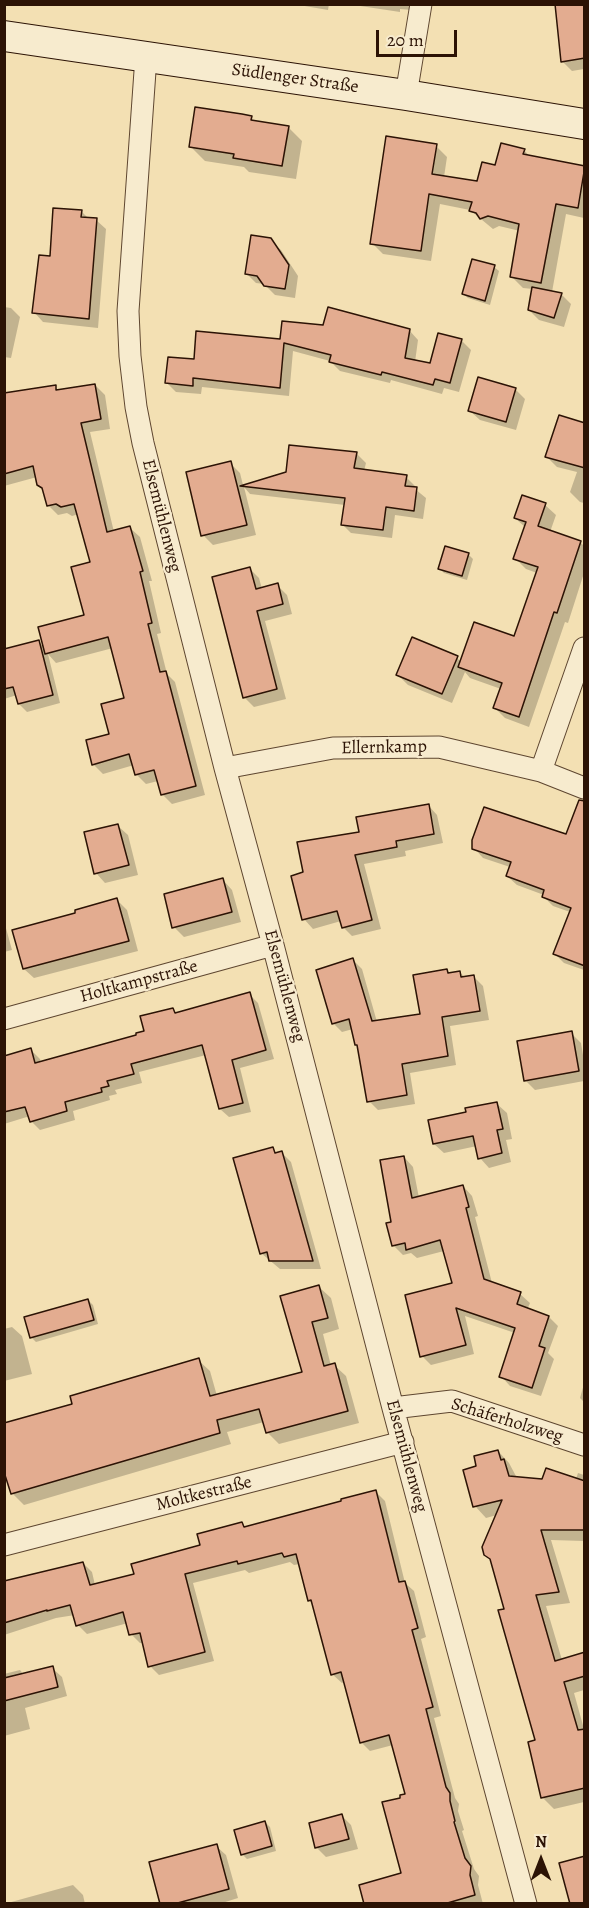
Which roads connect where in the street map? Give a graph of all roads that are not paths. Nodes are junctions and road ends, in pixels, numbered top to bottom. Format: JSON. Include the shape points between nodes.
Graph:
{"nodes":[{"id":1,"x":421,"y":4,"type":"edge"},
{"id":2,"x":4,"y":36,"type":"edge"},
{"id":3,"x":146,"y":57,"type":"junction"},
{"id":4,"x":406,"y":95,"type":"junction"},
{"id":5,"x":585,"y":124,"type":"edge"},
{"id":6,"x":585,"y":648,"type":"edge"},
{"id":7,"x":225,"y":768,"type":"junction"},
{"id":8,"x":541,"y":771,"type":"junction"},
{"id":9,"x":585,"y":788,"type":"edge"},
{"id":10,"x":273,"y":945,"type":"junction"},
{"id":11,"x":4,"y":1019,"type":"edge"},
{"id":12,"x":393,"y":1408,"type":"junction"},
{"id":13,"x":403,"y":1442,"type":"junction"},
{"id":14,"x":585,"y":1445,"type":"edge"},
{"id":15,"x":4,"y":1545,"type":"edge"},
{"id":16,"x":526,"y":1904,"type":"edge"}],
"edges":[{"from":1,"to":4,"type":"street"},
{"from":2,"to":3,"type":"main road","name":"Südlenger Straße"},
{"from":3,"to":4,"type":"main road","name":"Südlenger Straße"},
{"from":3,"to":7,"type":"street","name":"Elsemühlenweg","via":[[128,311],[130,356],[143,443]]},
{"from":4,"to":5,"type":"main road","name":"Südlenger Straße"},
{"from":6,"to":8,"type":"street"},
{"from":7,"to":8,"type":"street","name":"Ellernkamp","via":[[333,748],[440,747]]},
{"from":7,"to":10,"type":"street","name":"Elsemühlenweg"},
{"from":8,"to":9,"type":"street","name":"Ellernkamp"},
{"from":10,"to":11,"type":"street","name":"Holtkampstraße"},
{"from":10,"to":12,"type":"street","name":"Elsemühlenweg"},
{"from":12,"to":13,"type":"street","name":"Elsemühlenweg"},
{"from":12,"to":14,"type":"street","name":"Schäferholzweg","via":[[452,1401]]},
{"from":13,"to":15,"type":"street","name":"Moltkestraße"},
{"from":13,"to":16,"type":"street","name":"Elsemühlenweg"}]}
